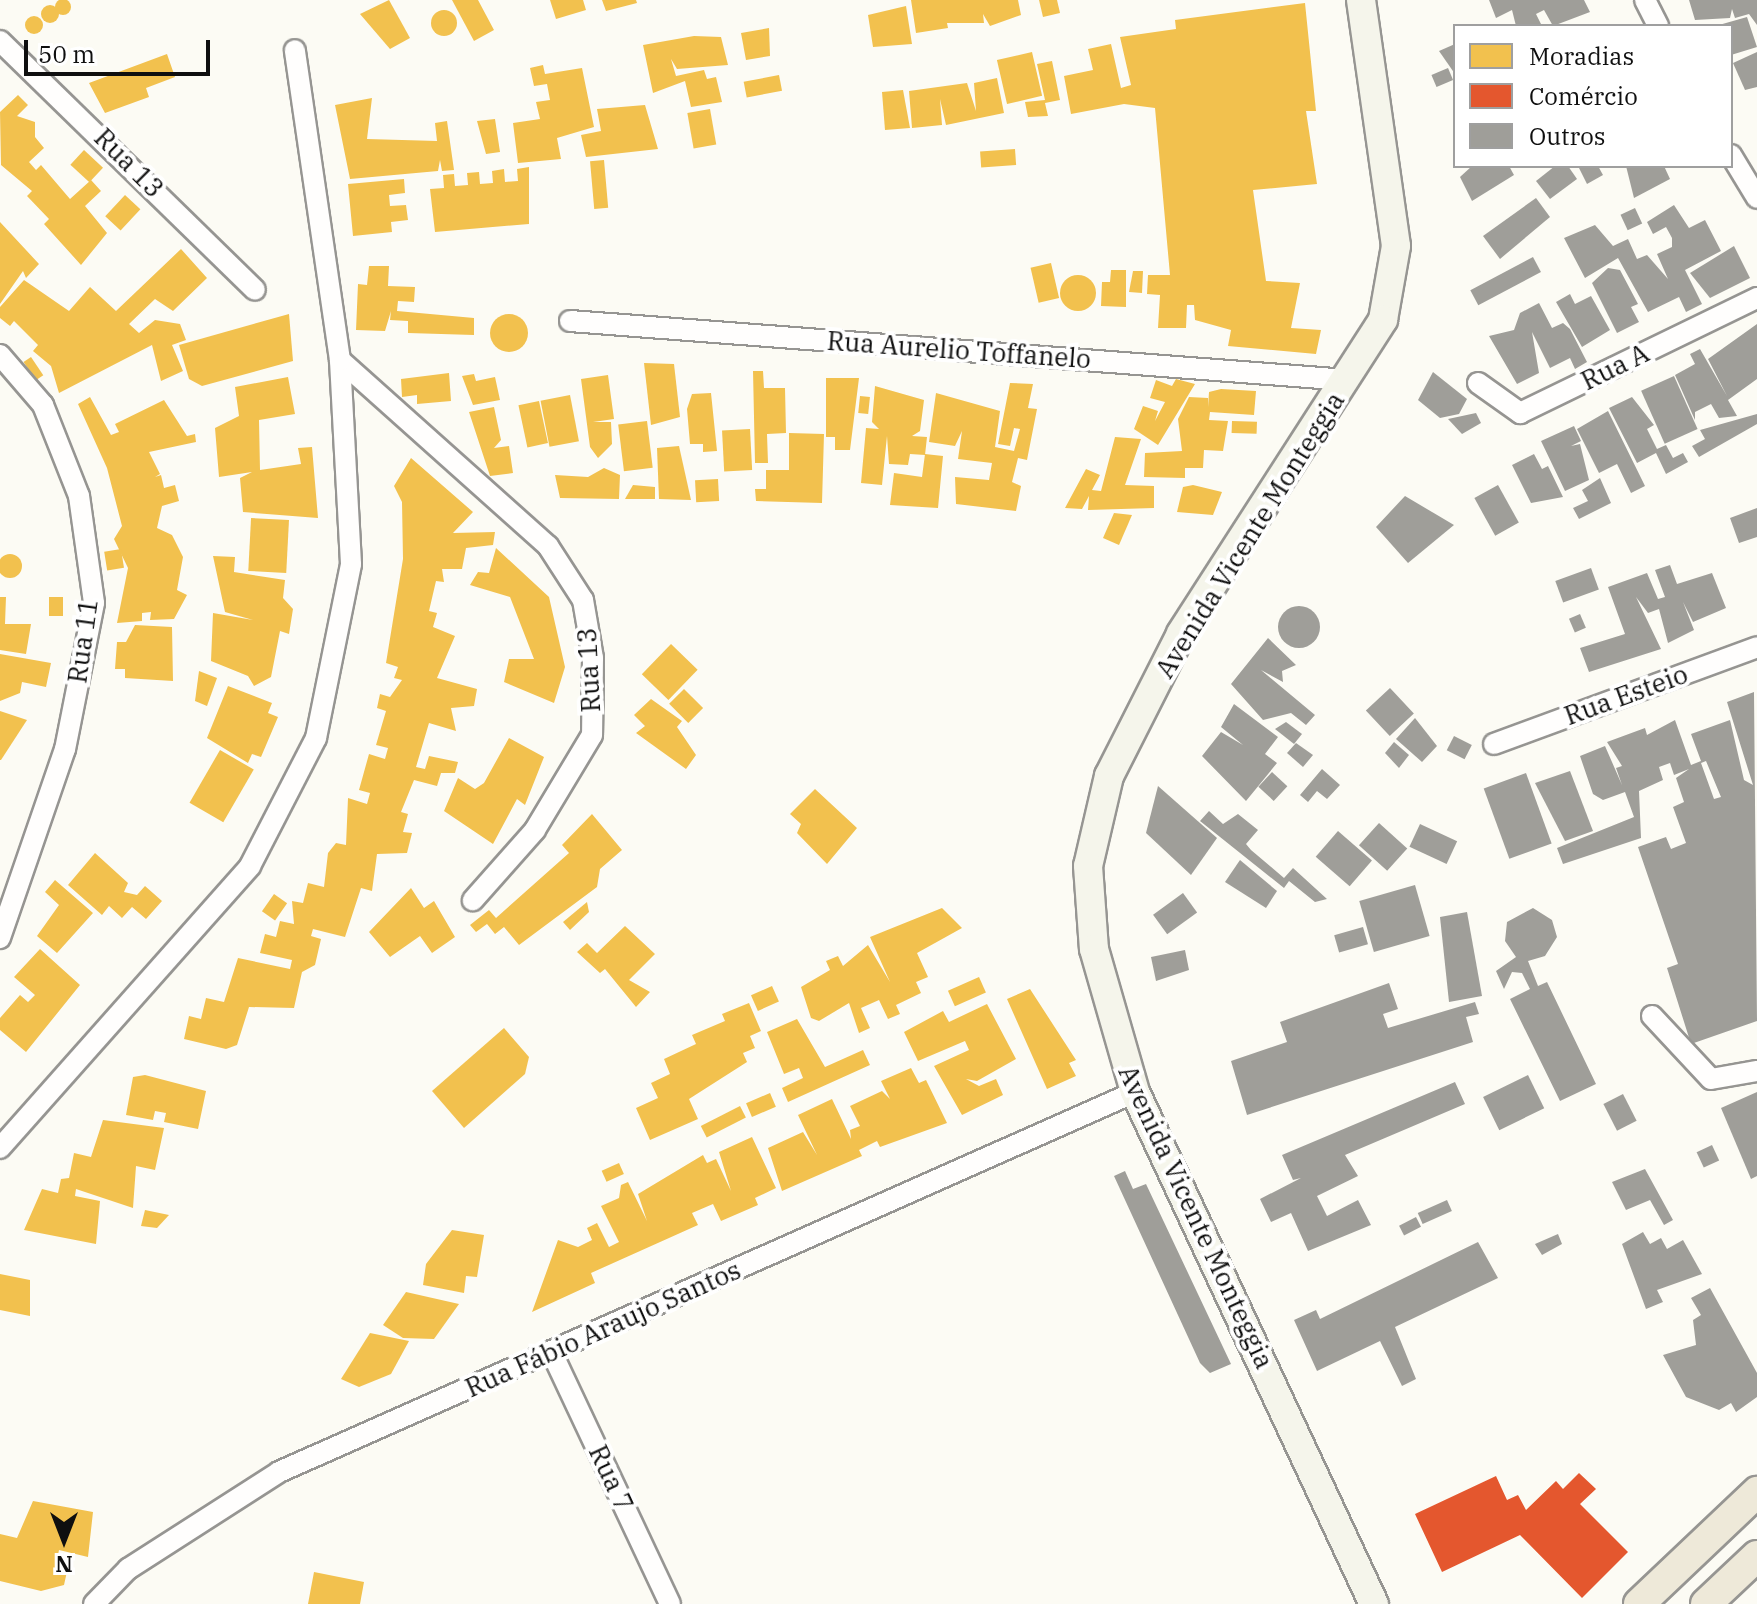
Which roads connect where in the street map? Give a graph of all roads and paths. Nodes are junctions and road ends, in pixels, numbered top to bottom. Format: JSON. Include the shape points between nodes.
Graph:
{"nodes":[{"id":1,"x":1361,"y":0,"type":"edge"},
{"id":2,"x":1645,"y":0,"type":"edge"},
{"id":3,"x":1657,"y":24,"type":"edge"},
{"id":4,"x":0,"y":41,"type":"edge"},
{"id":5,"x":295,"y":50,"type":"dead end"},
{"id":6,"x":1733,"y":158,"type":"edge"},
{"id":7,"x":1757,"y":198,"type":"edge"},
{"id":8,"x":255,"y":290,"type":"dead end"},
{"id":9,"x":1757,"y":298,"type":"edge"},
{"id":10,"x":570,"y":321,"type":"dead end"},
{"id":11,"x":0,"y":355,"type":"edge"},
{"id":12,"x":340,"y":360,"type":"junction"},
{"id":13,"x":1348,"y":380,"type":"junction"},
{"id":14,"x":1478,"y":383,"type":"dead end"},
{"id":15,"x":1757,"y":647,"type":"edge"},
{"id":16,"x":1494,"y":744,"type":"dead end"},
{"id":17,"x":473,"y":900,"type":"dead end"},
{"id":18,"x":0,"y":938,"type":"edge"},
{"id":19,"x":1652,"y":1016,"type":"dead end"},
{"id":20,"x":1757,"y":1071,"type":"edge"},
{"id":21,"x":1135,"y":1092,"type":"junction"},
{"id":22,"x":0,"y":1148,"type":"edge"},
{"id":23,"x":552,"y":1353,"type":"junction"},
{"id":24,"x":1757,"y":1492,"type":"edge"},
{"id":25,"x":1757,"y":1556,"type":"edge"},
{"id":26,"x":1375,"y":1598,"type":"edge"},
{"id":27,"x":94,"y":1604,"type":"edge"},
{"id":28,"x":670,"y":1604,"type":"edge"},
{"id":29,"x":1639,"y":1604,"type":"edge"},
{"id":30,"x":1706,"y":1604,"type":"edge"}],
"edges":[{"from":1,"to":13,"type":"main road","name":"Avenida Vicente Monteggia","via":[[1396,246],[1383,320]]},
{"from":2,"to":3,"type":"street"},
{"from":4,"to":8,"type":"street","name":"Rua 13"},
{"from":5,"to":12,"type":"street"},
{"from":6,"to":7,"type":"street"},
{"from":9,"to":14,"type":"street","name":"Rua A","via":[[1520,413]]},
{"from":10,"to":13,"type":"street","name":"Rua Aurelio Toffanelo"},
{"from":11,"to":18,"type":"street","name":"Rua 11","via":[[43,405],[79,496],[94,603],[65,749]]},
{"from":12,"to":17,"type":"street","name":"Rua 13","via":[[548,546],[583,600],[593,658],[592,735],[535,830]]},
{"from":12,"to":22,"type":"street","via":[[351,564],[316,738],[250,866]]},
{"from":13,"to":21,"type":"main road","name":"Avenida Vicente Monteggia","via":[[1181,634],[1109,776],[1088,866],[1094,949]]},
{"from":15,"to":16,"type":"street","name":"Rua Esteio"},
{"from":19,"to":20,"type":"street","via":[[1711,1079]]},
{"from":21,"to":23,"type":"street","name":"Rua Fábio Araujo Santos"},
{"from":21,"to":26,"type":"main road","name":"Avenida Vicente Monteggia"},
{"from":23,"to":27,"type":"street","name":"Rua Fábio Araujo Santos","via":[[279,1472],[128,1569]]},
{"from":23,"to":28,"type":"street","name":"Rua 7"},
{"from":24,"to":29,"type":"main road"},
{"from":25,"to":30,"type":"main road"}]}
